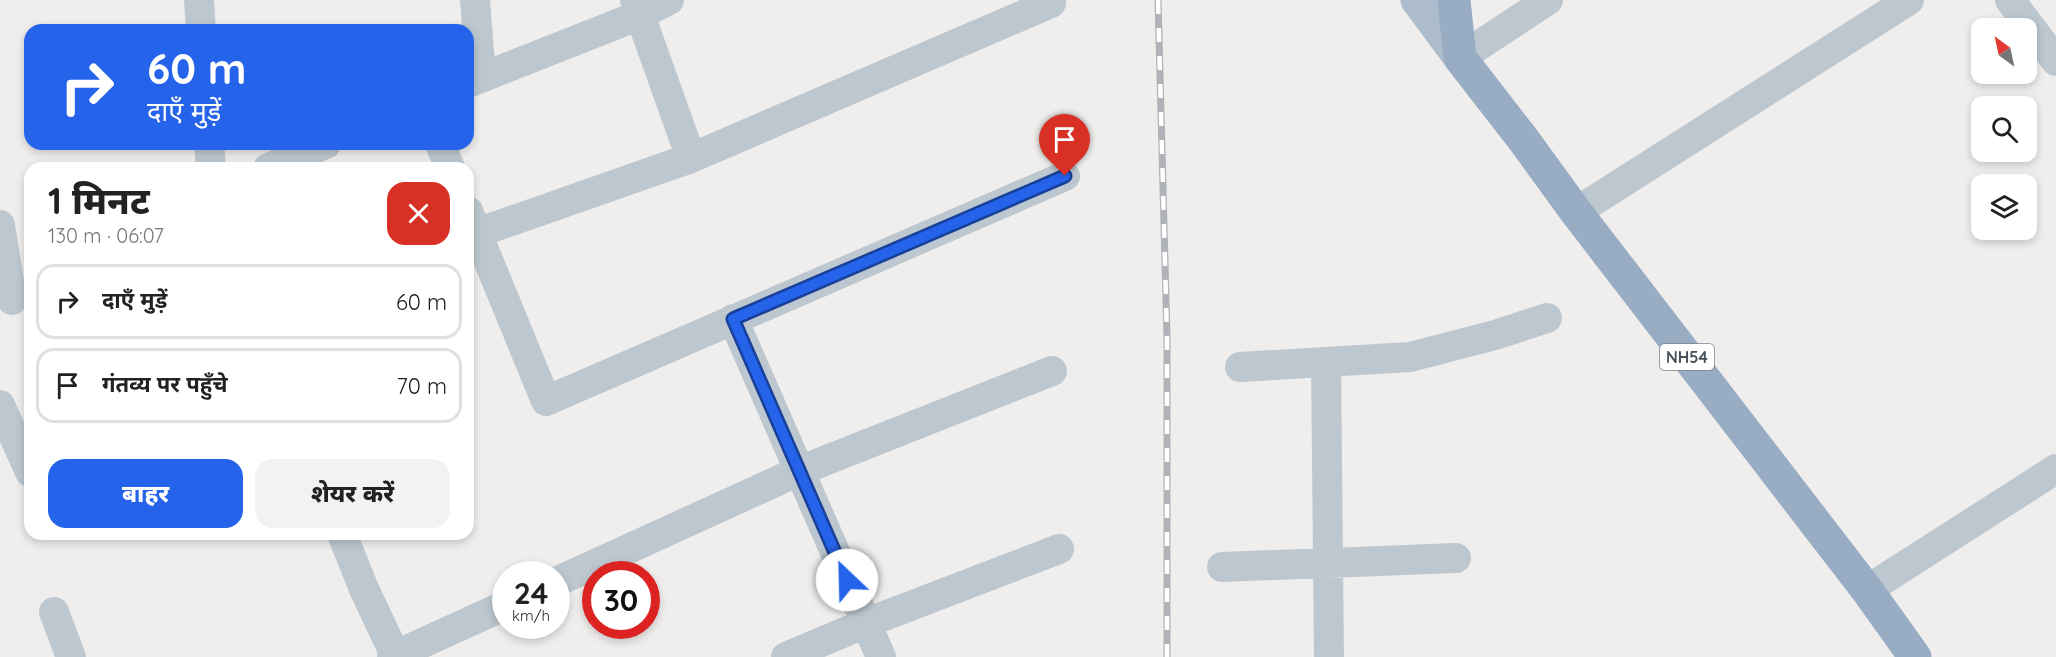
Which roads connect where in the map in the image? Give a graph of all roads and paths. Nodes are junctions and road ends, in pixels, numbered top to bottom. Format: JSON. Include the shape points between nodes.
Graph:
{"nodes":[{"id":1,"x":199,"y":0,"type":"edge"},
{"id":2,"x":475,"y":0,"type":"edge"},
{"id":3,"x":669,"y":0,"type":"edge"},
{"id":4,"x":1417,"y":0,"type":"edge"},
{"id":5,"x":1454,"y":0,"type":"edge"},
{"id":6,"x":1548,"y":0,"type":"edge"},
{"id":7,"x":1909,"y":0,"type":"edge"},
{"id":8,"x":2010,"y":0,"type":"edge"},
{"id":9,"x":1051,"y":3,"type":"dead end"},
{"id":10,"x":637,"y":8,"type":"edge"},
{"id":11,"x":201,"y":24,"type":"edge"},
{"id":12,"x":1460,"y":58,"type":"junction"},
{"id":13,"x":2056,"y":62,"type":"edge"},
{"id":14,"x":475,"y":80,"type":"edge"},
{"id":15,"x":312,"y":150,"type":"edge"},
{"id":16,"x":691,"y":158,"type":"junction"},
{"id":17,"x":282,"y":162,"type":"edge"},
{"id":18,"x":1065,"y":176,"type":"dead end"},
{"id":19,"x":1576,"y":212,"type":"junction"},
{"id":20,"x":474,"y":222,"type":"edge"},
{"id":21,"x":474,"y":224,"type":"edge"},
{"id":22,"x":0,"y":225,"type":"edge"},
{"id":23,"x":14,"y":299,"type":"edge"},
{"id":24,"x":1547,"y":318,"type":"dead end"},
{"id":25,"x":733,"y":319,"type":"junction"},
{"id":26,"x":1326,"y":362,"type":"junction"},
{"id":27,"x":1240,"y":367,"type":"dead end"},
{"id":28,"x":1052,"y":371,"type":"dead end"},
{"id":29,"x":0,"y":405,"type":"edge"},
{"id":30,"x":24,"y":459,"type":"edge"},
{"id":31,"x":2056,"y":469,"type":"edge"},
{"id":32,"x":799,"y":471,"type":"junction"},
{"id":33,"x":344,"y":540,"type":"edge"},
{"id":34,"x":1059,"y":549,"type":"dead end"},
{"id":35,"x":1456,"y":558,"type":"dead end"},
{"id":36,"x":1328,"y":563,"type":"junction"},
{"id":37,"x":1222,"y":567,"type":"dead end"},
{"id":38,"x":570,"y":576,"type":"edge"},
{"id":39,"x":1867,"y":590,"type":"junction"},
{"id":40,"x":492,"y":611,"type":"edge"},
{"id":41,"x":54,"y":612,"type":"dead end"},
{"id":42,"x":866,"y":623,"type":"junction"},
{"id":43,"x":394,"y":656,"type":"edge"},
{"id":44,"x":71,"y":657,"type":"edge"},
{"id":45,"x":786,"y":657,"type":"edge"},
{"id":46,"x":881,"y":657,"type":"edge"},
{"id":47,"x":1329,"y":657,"type":"edge"},
{"id":48,"x":1915,"y":657,"type":"edge"}],
"edges":[{"from":1,"to":11,"type":"street"},
{"from":2,"to":14,"type":"street"},
{"from":3,"to":10,"type":"street"},
{"from":4,"to":12,"type":"main road"},
{"from":5,"to":12,"type":"highway"},
{"from":6,"to":12,"type":"street"},
{"from":7,"to":19,"type":"street"},
{"from":8,"to":13,"type":"street"},
{"from":9,"to":16,"type":"street"},
{"from":10,"to":14,"type":"street"},
{"from":10,"to":16,"type":"street"},
{"from":12,"to":19,"type":"highway","number":"NH54"},
{"from":15,"to":17,"type":"street"},
{"from":16,"to":20,"type":"street"},
{"from":18,"to":25,"type":"street"},
{"from":19,"to":39,"type":"highway","number":"NH54"},
{"from":21,"to":25,"type":"street","via":[[546,401]]},
{"from":22,"to":23,"type":"street"},
{"from":24,"to":26,"type":"street","via":[[1410,357]]},
{"from":25,"to":32,"type":"street"},
{"from":26,"to":27,"type":"street"},
{"from":26,"to":36,"type":"street"},
{"from":28,"to":32,"type":"street"},
{"from":29,"to":30,"type":"street"},
{"from":31,"to":39,"type":"street"},
{"from":32,"to":38,"type":"street"},
{"from":32,"to":42,"type":"street"},
{"from":33,"to":43,"type":"street"},
{"from":34,"to":42,"type":"street"},
{"from":35,"to":36,"type":"street"},
{"from":36,"to":37,"type":"street"},
{"from":36,"to":47,"type":"street"},
{"from":39,"to":48,"type":"highway","number":"NH54"},
{"from":40,"to":43,"type":"street"},
{"from":41,"to":44,"type":"street"},
{"from":42,"to":45,"type":"street"},
{"from":42,"to":46,"type":"street"}]}
